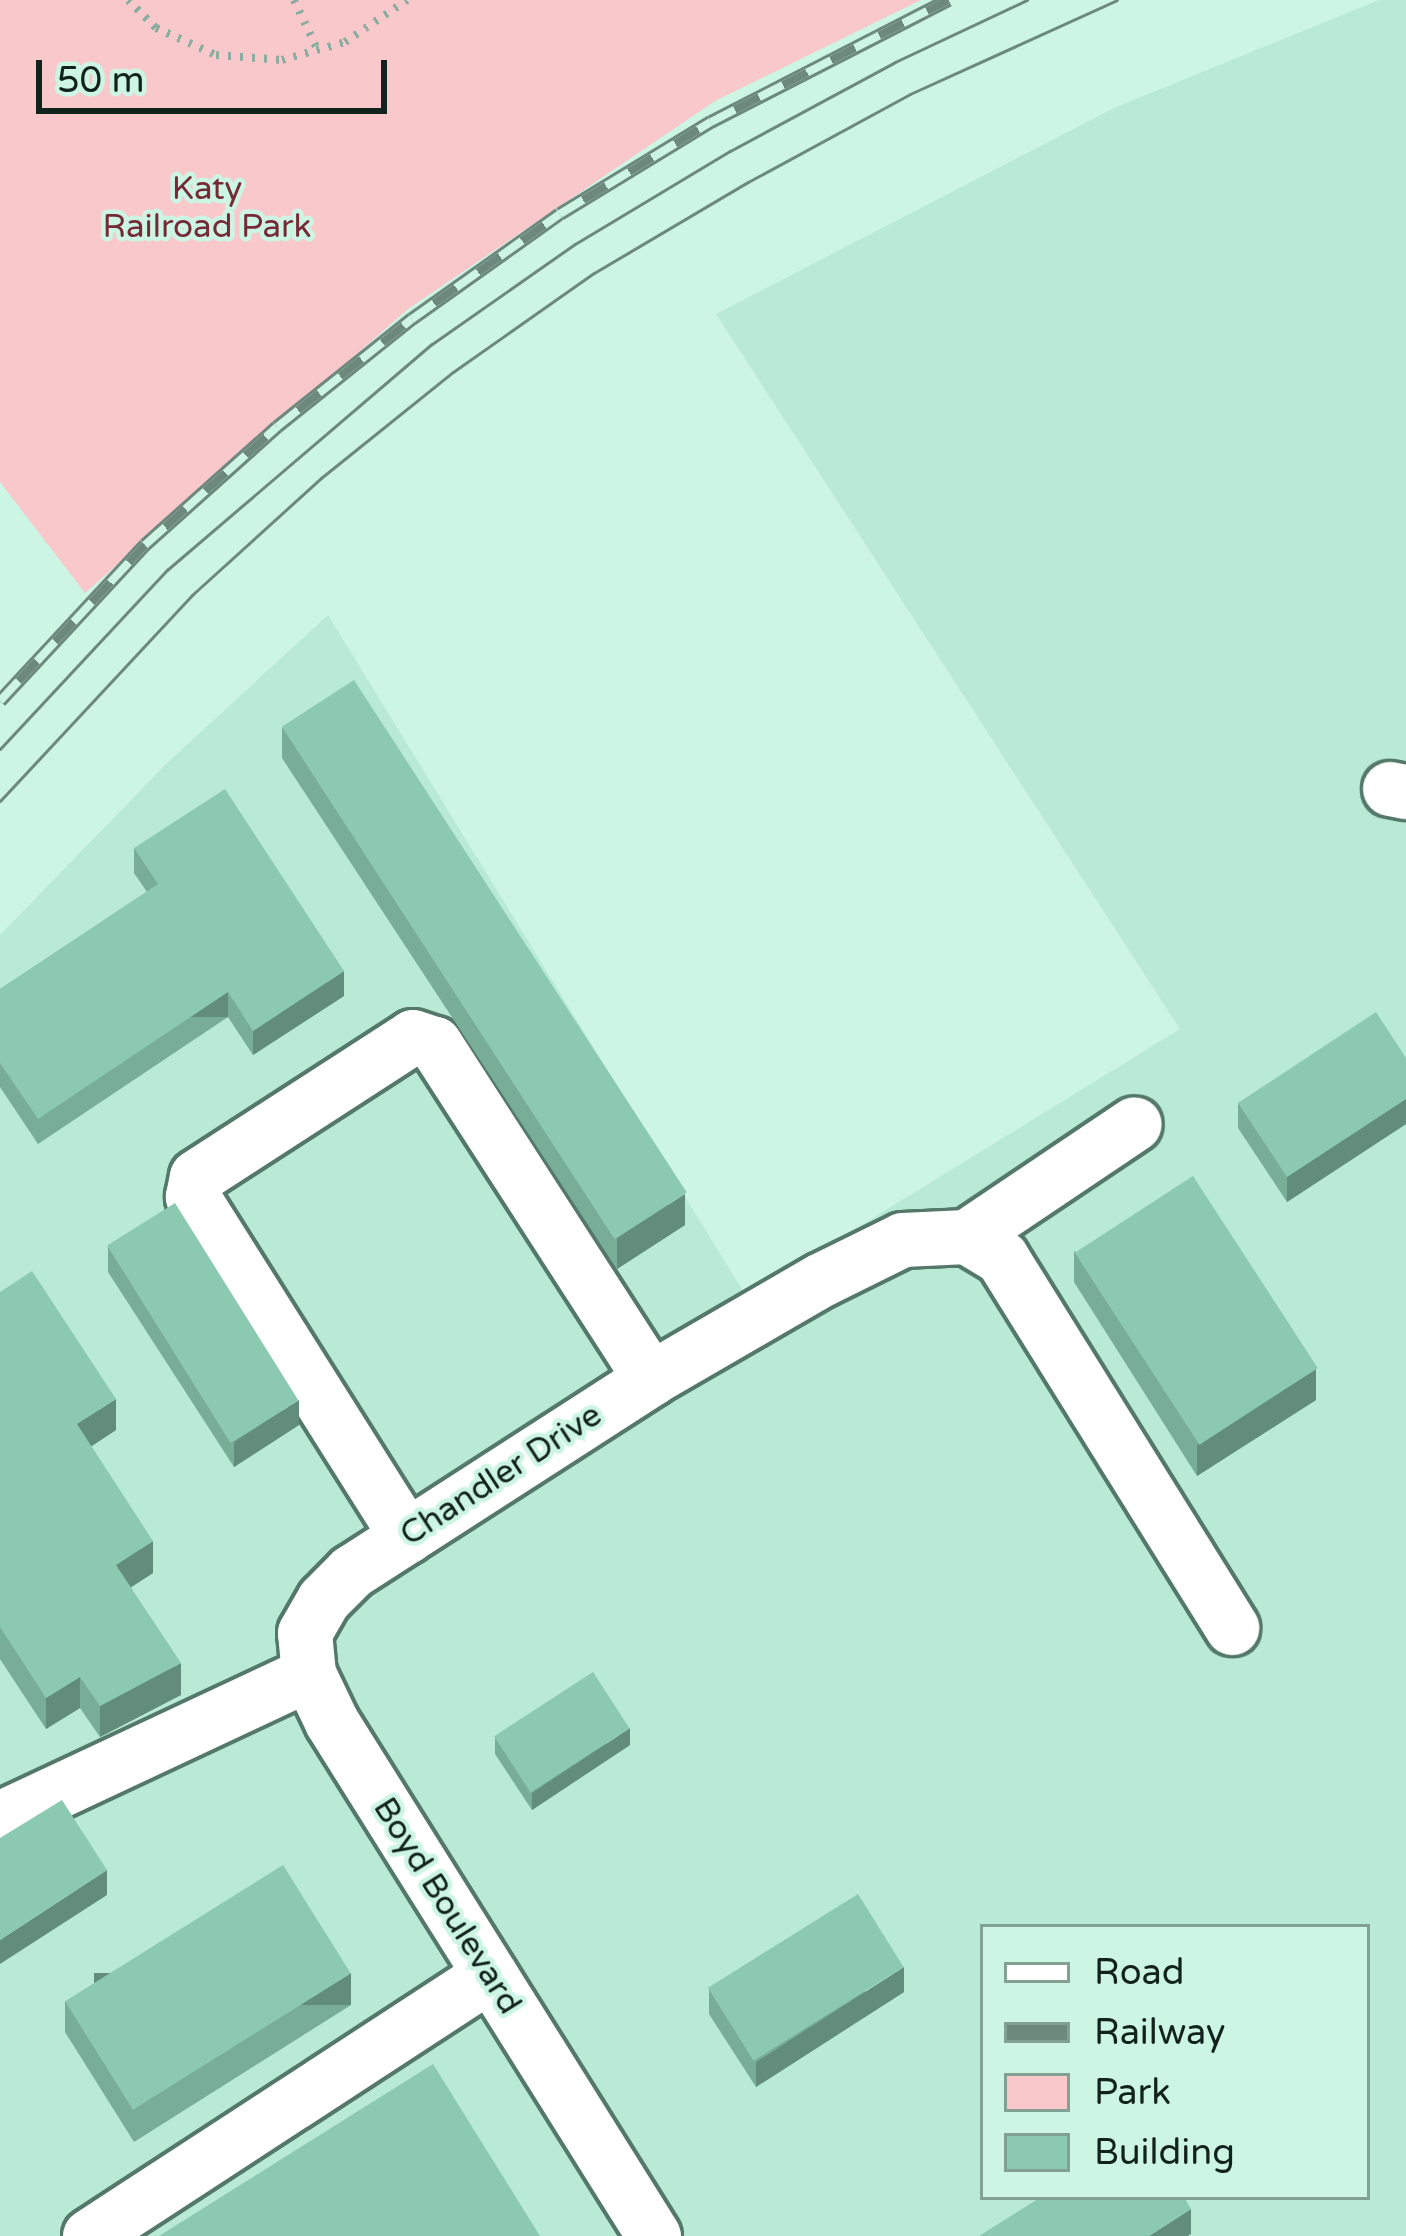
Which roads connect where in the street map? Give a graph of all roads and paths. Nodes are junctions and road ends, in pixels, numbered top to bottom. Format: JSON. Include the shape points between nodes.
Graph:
{"nodes":[{"id":1,"x":128,"y":0,"type":"edge"},
{"id":2,"x":294,"y":0,"type":"edge"},
{"id":3,"x":407,"y":0,"type":"edge"},
{"id":4,"x":318,"y":51,"type":"junction"},
{"id":5,"x":1135,"y":1124,"type":"dead end"},
{"id":6,"x":967,"y":1237,"type":"junction"},
{"id":7,"x":651,"y":1378,"type":"junction"},
{"id":8,"x":407,"y":1537,"type":"junction"},
{"id":9,"x":1232,"y":1628,"type":"dead end"},
{"id":10,"x":309,"y":1674,"type":"junction"},
{"id":11,"x":0,"y":1819,"type":"edge"},
{"id":12,"x":490,"y":1975,"type":"junction"},
{"id":13,"x":90,"y":2236,"type":"edge"},
{"id":14,"x":654,"y":2236,"type":"edge"}],
"edges":[{"from":1,"to":4,"type":"path","via":[[156,28],[216,55],[282,60]]},
{"from":2,"to":4,"type":"path"},
{"from":3,"to":4,"type":"path"},
{"from":5,"to":6,"type":"street"},
{"from":6,"to":7,"type":"street","name":"Chandler Drive","via":[[903,1240]]},
{"from":6,"to":9,"type":"street","via":[[1002,1258]]},
{"from":7,"to":8,"type":"street","name":"Chandler Drive"},
{"from":7,"to":8,"type":"street","via":[[435,1044],[413,1037],[197,1177],[193,1197]]},
{"from":8,"to":10,"type":"street","name":"Chandler Drive","via":[[324,1600],[305,1633]]},
{"from":10,"to":11,"type":"street"},
{"from":10,"to":12,"type":"street","name":"Boyd Boulevard"},
{"from":12,"to":13,"type":"street"},
{"from":12,"to":14,"type":"street","name":"Boyd Boulevard"}]}
